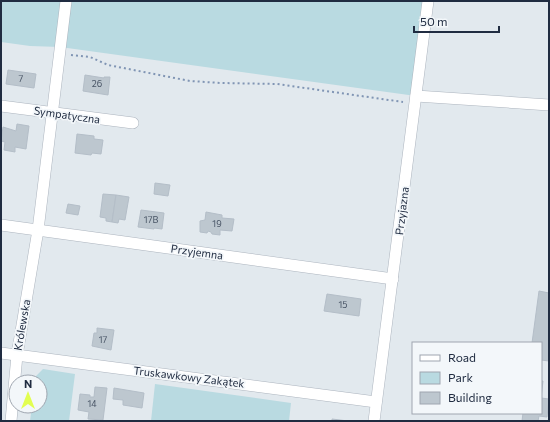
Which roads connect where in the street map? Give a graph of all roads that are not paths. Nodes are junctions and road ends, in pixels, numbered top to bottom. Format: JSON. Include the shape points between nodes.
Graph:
{"nodes":[{"id":1,"x":66,"y":1,"type":"edge"},
{"id":2,"x":428,"y":1,"type":"edge"},
{"id":3,"x":415,"y":100,"type":"junction"},
{"id":4,"x":549,"y":105,"type":"edge"},
{"id":5,"x":1,"y":106,"type":"edge"},
{"id":6,"x":52,"y":113,"type":"junction"},
{"id":7,"x":133,"y":123,"type":"dead end"},
{"id":8,"x":1,"y":225,"type":"edge"},
{"id":9,"x":38,"y":230,"type":"junction"},
{"id":10,"x":394,"y":279,"type":"junction"},
{"id":11,"x":1,"y":353,"type":"edge"},
{"id":12,"x":17,"y":355,"type":"junction"},
{"id":13,"x":376,"y":402,"type":"junction"},
{"id":14,"x":11,"y":421,"type":"edge"},
{"id":15,"x":374,"y":421,"type":"edge"}],
"edges":[{"from":1,"to":6,"type":"street","name":"Królewska"},
{"from":2,"to":3,"type":"street","name":"Przyjazna"},
{"from":3,"to":4,"type":"street"},
{"from":3,"to":10,"type":"street","name":"Przyjazna"},
{"from":5,"to":6,"type":"street","name":"Sympatyczna"},
{"from":6,"to":7,"type":"street","name":"Sympatyczna"},
{"from":6,"to":9,"type":"street","name":"Królewska"},
{"from":8,"to":9,"type":"street","name":"Przyjemna"},
{"from":9,"to":10,"type":"street","name":"Przyjemna"},
{"from":9,"to":12,"type":"street","name":"Królewska"},
{"from":10,"to":13,"type":"street","name":"Przyjazna"},
{"from":11,"to":12,"type":"street","name":"Truskawkowy Zakątek"},
{"from":12,"to":13,"type":"street","name":"Truskawkowy Zakątek"},
{"from":12,"to":14,"type":"street","name":"Królewska"},
{"from":13,"to":15,"type":"street","name":"Przyjazna"}]}
